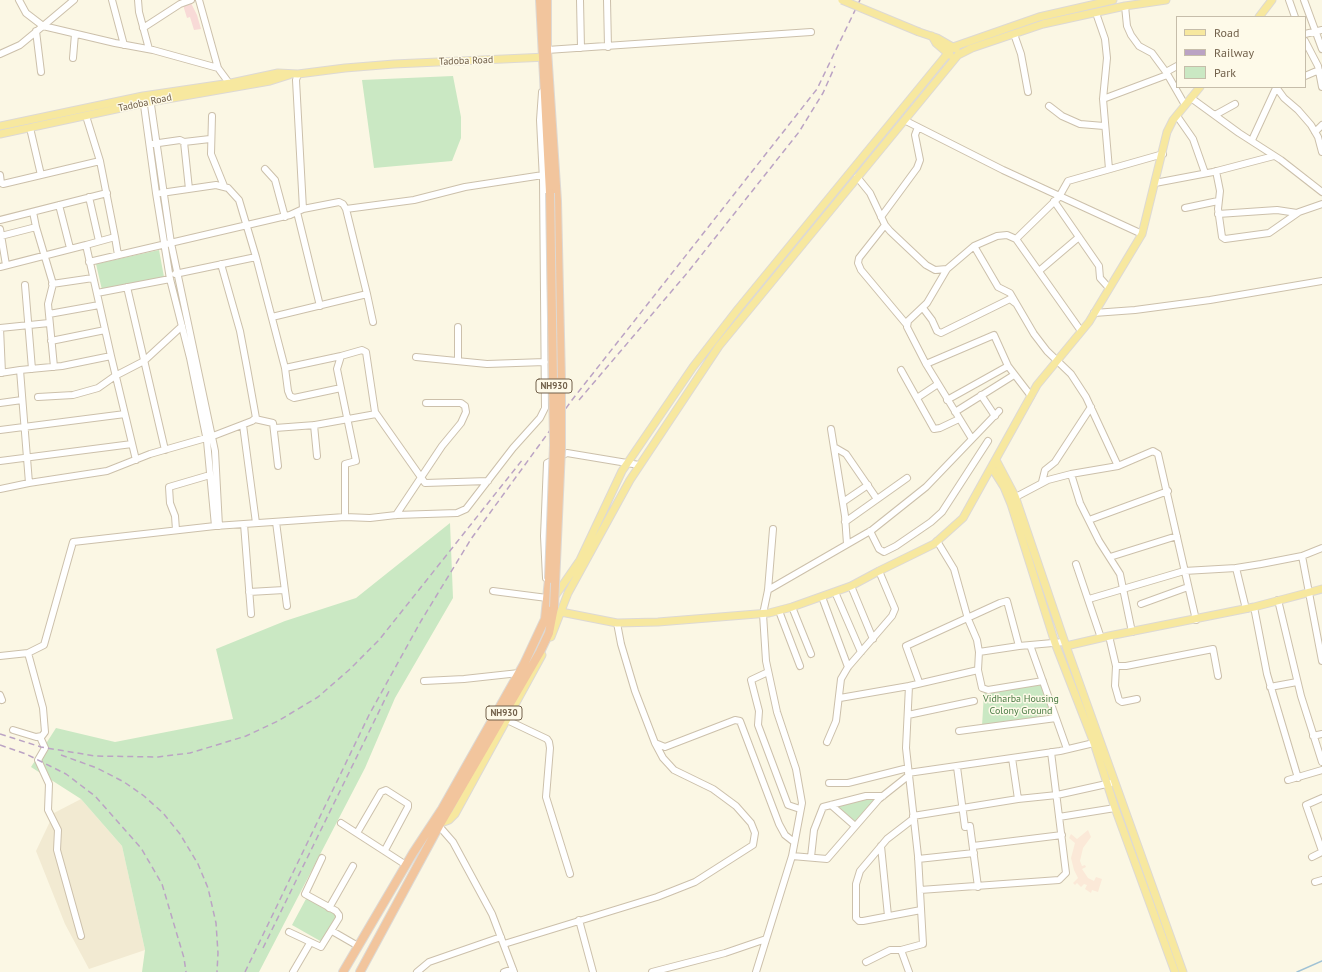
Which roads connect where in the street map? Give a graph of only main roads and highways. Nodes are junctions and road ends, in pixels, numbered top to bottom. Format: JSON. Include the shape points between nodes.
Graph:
{"nodes":[{"id":1,"x":540,"y":0,"type":"edge"},
{"id":2,"x":547,"y":0,"type":"edge"},
{"id":3,"x":842,"y":0,"type":"edge"},
{"id":4,"x":1113,"y":0,"type":"edge"},
{"id":5,"x":1166,"y":0,"type":"edge"},
{"id":6,"x":1272,"y":0,"type":"edge"},
{"id":7,"x":1260,"y":16,"type":"edge"},
{"id":8,"x":932,"y":36,"type":"junction"},
{"id":9,"x":953,"y":47,"type":"junction"},
{"id":10,"x":948,"y":53,"type":"junction"},
{"id":11,"x":962,"y":53,"type":"junction"},
{"id":12,"x":545,"y":55,"type":"junction"},
{"id":13,"x":955,"y":59,"type":"junction"},
{"id":14,"x":1199,"y":88,"type":"edge"},
{"id":15,"x":147,"y":99,"type":"junction"},
{"id":16,"x":894,"y":119,"type":"junction"},
{"id":17,"x":904,"y":123,"type":"junction"},
{"id":18,"x":0,"y":126,"type":"edge"},
{"id":19,"x":0,"y":134,"type":"edge"},
{"id":20,"x":755,"y":288,"type":"junction"},
{"id":21,"x":762,"y":293,"type":"junction"},
{"id":22,"x":646,"y":435,"type":"junction"},
{"id":23,"x":655,"y":442,"type":"junction"},
{"id":24,"x":996,"y":460,"type":"junction"},
{"id":25,"x":992,"y":468,"type":"junction"},
{"id":26,"x":1013,"y":498,"type":"junction"},
{"id":27,"x":1322,"y":589,"type":"edge"},
{"id":28,"x":545,"y":610,"type":"junction"},
{"id":29,"x":561,"y":612,"type":"junction"},
{"id":30,"x":1065,"y":644,"type":"junction"},
{"id":31,"x":1097,"y":743,"type":"junction"},
{"id":32,"x":1111,"y":783,"type":"junction"},
{"id":33,"x":440,"y":825,"type":"junction"},
{"id":34,"x":343,"y":972,"type":"edge"},
{"id":35,"x":360,"y":972,"type":"edge"},
{"id":36,"x":1175,"y":972,"type":"edge"},
{"id":37,"x":1183,"y":972,"type":"edge"}],
"edges":[{"from":1,"to":12,"type":"highway","number":"NH930"},
{"from":2,"to":12,"type":"highway","number":"NH930"},
{"from":3,"to":8,"type":"main road","bridge":true},
{"from":4,"to":9,"type":"main road","via":[[1039,17]]},
{"from":5,"to":11,"type":"main road","via":[[1043,24]]},
{"from":6,"to":7,"type":"main road"},
{"from":8,"to":9,"type":"main road"},
{"from":8,"to":10,"type":"main road"},
{"from":9,"to":10,"type":"main road"},
{"from":9,"to":11,"type":"main road"},
{"from":10,"to":13,"type":"main road"},
{"from":10,"to":16,"type":"main road"},
{"from":11,"to":13,"type":"main road"},
{"from":12,"to":15,"type":"main road","name":"Tadoba Road","via":[[394,64],[290,75],[278,73],[232,85]]},
{"from":12,"to":28,"type":"highway","number":"NH930","bridge":true,"via":[[543,87],[550,193],[554,445]]},
{"from":12,"to":33,"type":"highway","number":"NH930","bridge":true,"via":[[557,200],[561,387],[554,607],[549,633],[540,652]]},
{"from":13,"to":17,"type":"main road"},
{"from":14,"to":24,"type":"main road","via":[[1167,132],[1142,234],[1094,313],[1037,385]]},
{"from":15,"to":18,"type":"main road","name":"Tadoba Road"},
{"from":15,"to":19,"type":"main road","name":"Tadoba Road","via":[[86,116]]},
{"from":16,"to":17,"type":"main road"},
{"from":16,"to":20,"type":"main road"},
{"from":17,"to":21,"type":"main road"},
{"from":20,"to":21,"type":"main road"},
{"from":20,"to":22,"type":"main road","via":[[693,367]]},
{"from":21,"to":23,"type":"main road","via":[[719,346]]},
{"from":22,"to":23,"type":"main road"},
{"from":22,"to":28,"type":"main road","via":[[628,463],[580,560]]},
{"from":23,"to":29,"type":"main road","via":[[639,465],[568,593]]},
{"from":24,"to":25,"type":"main road"},
{"from":24,"to":26,"type":"main road"},
{"from":25,"to":26,"type":"main road"},
{"from":25,"to":29,"type":"main road","via":[[963,518],[937,541],[850,586],[822,597],[763,614],[658,622],[617,623]]},
{"from":26,"to":30,"type":"main road"},
{"from":26,"to":31,"type":"main road","via":[[1055,643]]},
{"from":27,"to":30,"type":"main road","via":[[1196,620]]},
{"from":28,"to":34,"type":"highway","number":"NH930","via":[[536,642],[519,673],[442,809],[406,864]]},
{"from":29,"to":33,"type":"main road","via":[[533,673],[454,814]]},
{"from":30,"to":31,"type":"main road"},
{"from":31,"to":32,"type":"main road"},
{"from":32,"to":36,"type":"main road","via":[[1115,808]]},
{"from":32,"to":37,"type":"main road"},
{"from":33,"to":35,"type":"highway","number":"NH930"}]}
